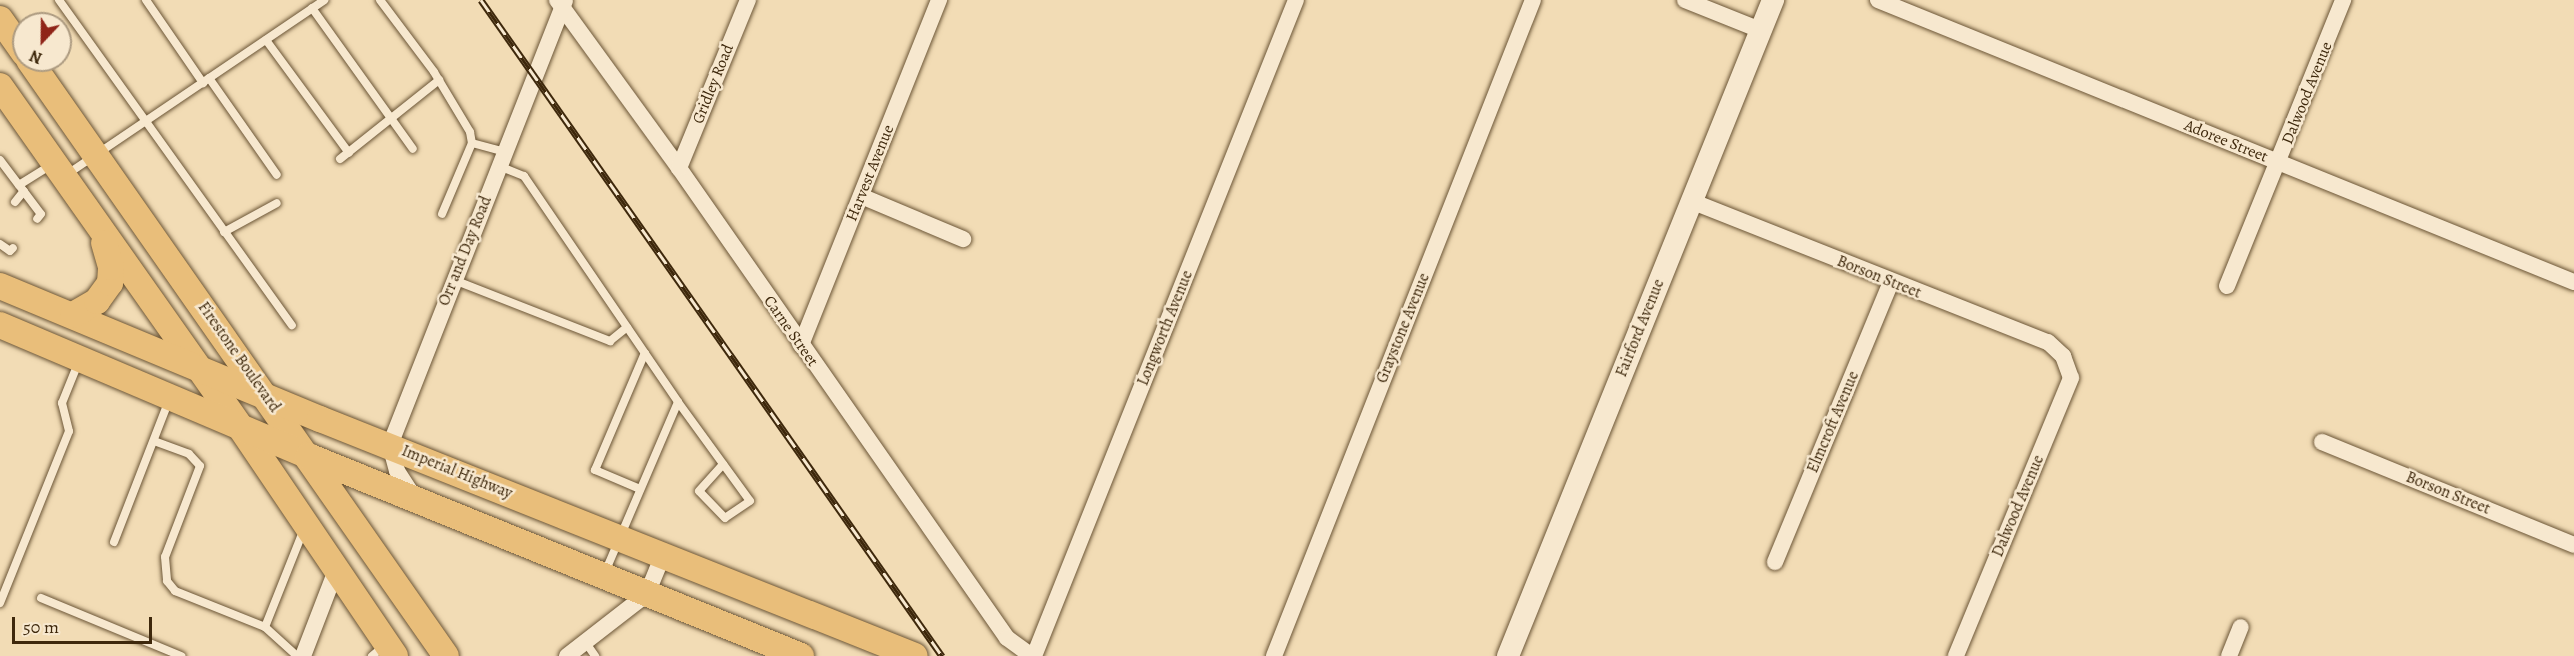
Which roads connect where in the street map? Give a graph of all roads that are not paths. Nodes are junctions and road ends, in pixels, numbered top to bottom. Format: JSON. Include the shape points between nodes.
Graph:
{"nodes":[{"id":1,"x":59,"y":0,"type":"edge"},
{"id":2,"x":146,"y":0,"type":"edge"},
{"id":3,"x":324,"y":0,"type":"edge"},
{"id":4,"x":380,"y":0,"type":"edge"},
{"id":5,"x":748,"y":0,"type":"edge"},
{"id":6,"x":939,"y":0,"type":"edge"},
{"id":7,"x":1296,"y":0,"type":"edge"},
{"id":8,"x":1533,"y":0,"type":"edge"},
{"id":9,"x":1685,"y":0,"type":"edge"},
{"id":10,"x":1773,"y":0,"type":"edge"},
{"id":11,"x":1878,"y":0,"type":"edge"},
{"id":12,"x":2343,"y":0,"type":"edge"},
{"id":13,"x":562,"y":3,"type":"edge"},
{"id":14,"x":312,"y":8,"type":"junction"},
{"id":15,"x":0,"y":19,"type":"edge"},
{"id":16,"x":1760,"y":30,"type":"junction"},
{"id":17,"x":12,"y":36,"type":"edge"},
{"id":18,"x":266,"y":40,"type":"junction"},
{"id":19,"x":37,"y":72,"type":"edge"},
{"id":20,"x":439,"y":80,"type":"junction"},
{"id":21,"x":206,"y":81,"type":"junction"},
{"id":22,"x":0,"y":86,"type":"edge"},
{"id":23,"x":392,"y":117,"type":"junction"},
{"id":24,"x":146,"y":121,"type":"junction"},
{"id":25,"x":472,"y":143,"type":"junction"},
{"id":26,"x":413,"y":149,"type":"dead end"},
{"id":27,"x":349,"y":153,"type":"junction"},
{"id":28,"x":96,"y":155,"type":"junction"},
{"id":29,"x":340,"y":159,"type":"dead end"},
{"id":30,"x":502,"y":159,"type":"junction"},
{"id":31,"x":0,"y":160,"type":"edge"},
{"id":32,"x":2279,"y":162,"type":"junction"},
{"id":33,"x":679,"y":168,"type":"junction"},
{"id":34,"x":59,"y":170,"type":"junction"},
{"id":35,"x":277,"y":175,"type":"dead end"},
{"id":36,"x":22,"y":188,"type":"junction"},
{"id":37,"x":861,"y":196,"type":"junction"},
{"id":38,"x":1691,"y":201,"type":"junction"},
{"id":39,"x":15,"y":202,"type":"dead end"},
{"id":40,"x":276,"y":203,"type":"dead end"},
{"id":41,"x":442,"y":214,"type":"dead end"},
{"id":42,"x":37,"y":219,"type":"dead end"},
{"id":43,"x":99,"y":229,"type":"junction"},
{"id":44,"x":224,"y":232,"type":"junction"},
{"id":45,"x":963,"y":239,"type":"dead end"},
{"id":46,"x":0,"y":244,"type":"edge"},
{"id":47,"x":13,"y":248,"type":"dead end"},
{"id":48,"x":454,"y":280,"type":"junction"},
{"id":49,"x":1891,"y":282,"type":"junction"},
{"id":50,"x":2574,"y":282,"type":"edge"},
{"id":51,"x":0,"y":286,"type":"edge"},
{"id":52,"x":2227,"y":286,"type":"dead end"},
{"id":53,"x":73,"y":315,"type":"junction"},
{"id":54,"x":0,"y":325,"type":"edge"},
{"id":55,"x":292,"y":325,"type":"dead end"},
{"id":56,"x":627,"y":327,"type":"junction"},
{"id":57,"x":801,"y":345,"type":"junction"},
{"id":58,"x":645,"y":354,"type":"junction"},
{"id":59,"x":2063,"y":356,"type":"joint"},
{"id":60,"x":80,"y":358,"type":"junction"},
{"id":61,"x":191,"y":363,"type":"junction"},
{"id":62,"x":265,"y":394,"type":"junction"},
{"id":63,"x":171,"y":396,"type":"junction"},
{"id":64,"x":678,"y":402,"type":"junction"},
{"id":65,"x":238,"y":424,"type":"junction"},
{"id":66,"x":154,"y":441,"type":"junction"},
{"id":67,"x":2322,"y":442,"type":"dead end"},
{"id":68,"x":390,"y":445,"type":"junction"},
{"id":69,"x":308,"y":456,"type":"junction"},
{"id":70,"x":723,"y":464,"type":"junction"},
{"id":71,"x":640,"y":489,"type":"junction"},
{"id":72,"x":416,"y":500,"type":"junction"},
{"id":73,"x":305,"y":526,"type":"junction"},
{"id":74,"x":619,"y":538,"type":"junction"},
{"id":75,"x":114,"y":542,"type":"dead end"},
{"id":76,"x":2574,"y":545,"type":"edge"},
{"id":77,"x":663,"y":555,"type":"junction"},
{"id":78,"x":1775,"y":562,"type":"dead end"},
{"id":79,"x":335,"y":573,"type":"junction"},
{"id":80,"x":604,"y":576,"type":"junction"},
{"id":81,"x":647,"y":594,"type":"junction"},
{"id":82,"x":41,"y":598,"type":"dead end"},
{"id":83,"x":0,"y":603,"type":"edge"},
{"id":84,"x":265,"y":627,"type":"junction"},
{"id":85,"x":2241,"y":627,"type":"dead end"},
{"id":86,"x":591,"y":649,"type":"edge"},
{"id":87,"x":384,"y":652,"type":"edge"},
{"id":88,"x":181,"y":656,"type":"edge"},
{"id":89,"x":297,"y":656,"type":"edge"},
{"id":90,"x":303,"y":656,"type":"edge"},
{"id":91,"x":446,"y":656,"type":"edge"},
{"id":92,"x":567,"y":656,"type":"edge"},
{"id":93,"x":801,"y":656,"type":"edge"},
{"id":94,"x":915,"y":656,"type":"edge"},
{"id":95,"x":1033,"y":656,"type":"edge"},
{"id":96,"x":1274,"y":656,"type":"edge"},
{"id":97,"x":1508,"y":656,"type":"edge"},
{"id":98,"x":1956,"y":656,"type":"edge"},
{"id":99,"x":2229,"y":656,"type":"edge"}],
"edges":[{"from":1,"to":24,"type":"lane"},
{"from":2,"to":21,"type":"lane"},
{"from":3,"to":14,"type":"lane"},
{"from":4,"to":20,"type":"lane"},
{"from":5,"to":33,"type":"street","name":"Gridley Road"},
{"from":6,"to":37,"type":"street","name":"Harvest Avenue"},
{"from":7,"to":95,"type":"street","name":"Longworth Avenue"},
{"from":8,"to":96,"type":"street","name":"Graystone Avenue"},
{"from":9,"to":16,"type":"street"},
{"from":10,"to":16,"type":"street","name":"Fairford Avenue"},
{"from":11,"to":32,"type":"street","name":"Adoree Street"},
{"from":12,"to":32,"type":"street","name":"Dalwood Avenue"},
{"from":13,"to":30,"type":"street","name":"Orr and Day Road"},
{"from":13,"to":33,"type":"street","name":"Carne Street"},
{"from":14,"to":18,"type":"lane"},
{"from":14,"to":23,"type":"lane"},
{"from":15,"to":17,"type":"main road"},
{"from":16,"to":38,"type":"street","name":"Fairford Avenue"},
{"from":18,"to":21,"type":"lane"},
{"from":18,"to":27,"type":"lane"},
{"from":19,"to":28,"type":"main road","name":"Firestone Boulevard"},
{"from":20,"to":23,"type":"lane"},
{"from":20,"to":25,"type":"lane","via":[[462,116]]},
{"from":21,"to":24,"type":"lane"},
{"from":21,"to":35,"type":"lane"},
{"from":22,"to":34,"type":"main road"},
{"from":23,"to":26,"type":"lane"},
{"from":23,"to":27,"type":"lane"},
{"from":24,"to":28,"type":"lane"},
{"from":24,"to":44,"type":"lane"},
{"from":25,"to":30,"type":"lane"},
{"from":25,"to":41,"type":"lane"},
{"from":27,"to":29,"type":"lane"},
{"from":28,"to":34,"type":"lane"},
{"from":28,"to":62,"type":"main road","name":"Firestone Boulevard"},
{"from":30,"to":48,"type":"street","name":"Orr and Day Road"},
{"from":30,"to":56,"type":"lane","via":[[524,176]]},
{"from":31,"to":36,"type":"lane"},
{"from":32,"to":50,"type":"street","name":"Adoree Street"},
{"from":32,"to":52,"type":"street","name":"Dalwood Avenue"},
{"from":33,"to":57,"type":"street","name":"Carne Street"},
{"from":34,"to":36,"type":"lane"},
{"from":34,"to":43,"type":"main road"},
{"from":36,"to":39,"type":"lane"},
{"from":36,"to":42,"type":"lane","via":[[41,214]]},
{"from":37,"to":45,"type":"street"},
{"from":37,"to":57,"type":"street","name":"Harvest Avenue"},
{"from":38,"to":49,"type":"street","name":"Borson Street"},
{"from":38,"to":97,"type":"street","name":"Fairford Avenue"},
{"from":40,"to":44,"type":"lane"},
{"from":43,"to":53,"type":"main road","via":[[111,267],[110,283],[97,301]]},
{"from":43,"to":61,"type":"main road"},
{"from":44,"to":55,"type":"lane"},
{"from":46,"to":47,"type":"lane","via":[[10,251]]},
{"from":48,"to":56,"type":"lane","via":[[610,341]]},
{"from":48,"to":68,"type":"street","name":"Orr and Day Road"},
{"from":49,"to":59,"type":"street","name":"Borson Street","via":[[2048,342]]},
{"from":49,"to":78,"type":"street","name":"Elmcroft Avenue"},
{"from":51,"to":53,"type":"main road","name":"Imperial Highway"},
{"from":53,"to":61,"type":"main road","name":"Imperial Highway"},
{"from":54,"to":60,"type":"main road"},
{"from":56,"to":58,"type":"lane"},
{"from":57,"to":95,"type":"street","name":"Carne Street","via":[[1006,638]]},
{"from":58,"to":64,"type":"lane"},
{"from":58,"to":71,"type":"lane","via":[[595,470]]},
{"from":59,"to":98,"type":"street","name":"Dalwood Avenue","via":[[2071,378]]},
{"from":60,"to":63,"type":"main road"},
{"from":60,"to":83,"type":"lane","via":[[62,403],[69,431]]},
{"from":61,"to":62,"type":"main road","name":"Imperial Highway"},
{"from":61,"to":65,"type":"main road"},
{"from":62,"to":68,"type":"main road","name":"Imperial Highway"},
{"from":62,"to":69,"type":"main road","name":"Firestone Boulevard"},
{"from":63,"to":65,"type":"main road"},
{"from":63,"to":66,"type":"lane"},
{"from":64,"to":70,"type":"lane"},
{"from":64,"to":71,"type":"lane"},
{"from":65,"to":69,"type":"main road"},
{"from":65,"to":73,"type":"main road"},
{"from":66,"to":75,"type":"lane"},
{"from":66,"to":84,"type":"lane","via":[[189,454],[200,466],[165,557],[167,580],[175,591]]},
{"from":67,"to":76,"type":"street","name":"Borson Street"},
{"from":68,"to":72,"type":"street","via":[[397,471]]},
{"from":68,"to":74,"type":"main road","name":"Imperial Highway"},
{"from":69,"to":72,"type":"main road"},
{"from":69,"to":91,"type":"main road","name":"Firestone Boulevard"},
{"from":70,"to":70,"type":"lane","via":[[750,501],[725,518],[699,491]]},
{"from":71,"to":74,"type":"lane"},
{"from":72,"to":80,"type":"main road"},
{"from":73,"to":79,"type":"main road"},
{"from":73,"to":84,"type":"lane"},
{"from":74,"to":77,"type":"main road","name":"Imperial Highway"},
{"from":74,"to":80,"type":"lane"},
{"from":77,"to":81,"type":"street"},
{"from":77,"to":94,"type":"main road","name":"Imperial Highway"},
{"from":79,"to":87,"type":"main road"},
{"from":79,"to":90,"type":"street"},
{"from":80,"to":81,"type":"main road"},
{"from":81,"to":86,"type":"street"},
{"from":81,"to":93,"type":"main road"},
{"from":82,"to":88,"type":"lane"},
{"from":84,"to":89,"type":"lane"},
{"from":85,"to":99,"type":"street"},
{"from":86,"to":92,"type":"street"}]}
